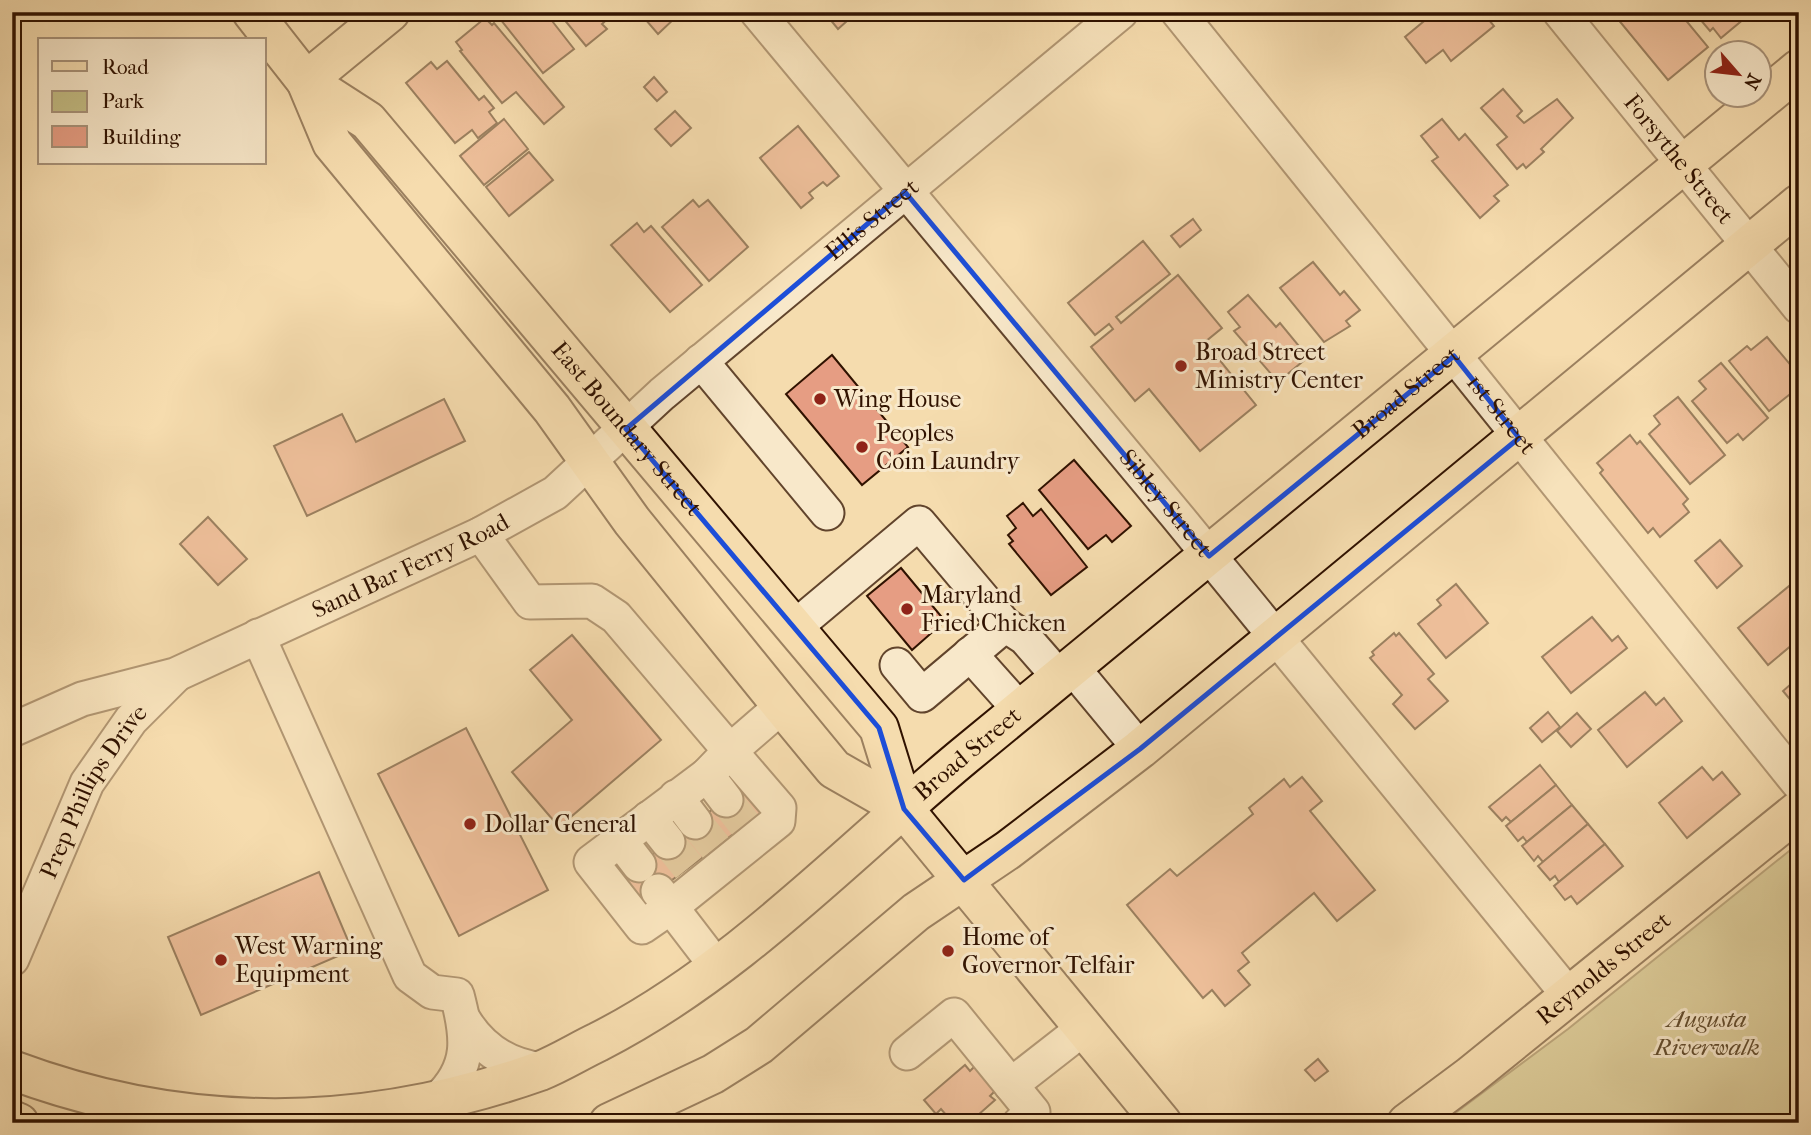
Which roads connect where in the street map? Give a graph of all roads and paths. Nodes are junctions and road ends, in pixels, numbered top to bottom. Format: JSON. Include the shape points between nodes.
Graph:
{"nodes":[{"id":1,"x":252,"y":12,"type":"edge"},
{"id":2,"x":390,"y":12,"type":"edge"},
{"id":3,"x":757,"y":12,"type":"edge"},
{"id":4,"x":1121,"y":12,"type":"edge"},
{"id":5,"x":1178,"y":12,"type":"edge"},
{"id":6,"x":1560,"y":12,"type":"edge"},
{"id":7,"x":1799,"y":69,"type":"edge"},
{"id":8,"x":306,"y":81,"type":"junction"},
{"id":9,"x":1684,"y":164,"type":"junction"},
{"id":10,"x":905,"y":192,"type":"junction"},
{"id":11,"x":1799,"y":204,"type":"edge"},
{"id":12,"x":1749,"y":245,"type":"junction"},
{"id":13,"x":1799,"y":307,"type":"edge"},
{"id":14,"x":1454,"y":356,"type":"junction"},
{"id":15,"x":701,"y":361,"type":"junction"},
{"id":16,"x":626,"y":429,"type":"junction"},
{"id":17,"x":1519,"y":438,"type":"junction"},
{"id":18,"x":590,"y":461,"type":"junction"},
{"id":19,"x":827,"y":513,"type":"dead end"},
{"id":20,"x":481,"y":534,"type":"junction"},
{"id":21,"x":1209,"y":556,"type":"junction"},
{"id":22,"x":1005,"y":625,"type":"junction"},
{"id":23,"x":795,"y":627,"type":"junction"},
{"id":24,"x":258,"y":636,"type":"junction"},
{"id":25,"x":1276,"y":638,"type":"junction"},
{"id":26,"x":970,"y":654,"type":"junction"},
{"id":27,"x":897,"y":665,"type":"dead end"},
{"id":28,"x":1065,"y":672,"type":"junction"},
{"id":29,"x":176,"y":675,"type":"junction"},
{"id":30,"x":782,"y":706,"type":"junction"},
{"id":31,"x":1020,"y":710,"type":"junction"},
{"id":32,"x":12,"y":730,"type":"edge"},
{"id":33,"x":1140,"y":749,"type":"junction"},
{"id":34,"x":1799,"y":784,"type":"edge"},
{"id":35,"x":733,"y":798,"type":"junction"},
{"id":36,"x":904,"y":809,"type":"junction"},
{"id":37,"x":1799,"y":810,"type":"edge"},
{"id":38,"x":647,"y":875,"type":"junction"},
{"id":39,"x":964,"y":880,"type":"junction"},
{"id":40,"x":12,"y":958,"type":"edge"},
{"id":41,"x":717,"y":967,"type":"junction"},
{"id":42,"x":1570,"y":997,"type":"junction"},
{"id":43,"x":464,"y":1020,"type":"junction"},
{"id":44,"x":1084,"y":1028,"type":"junction"},
{"id":45,"x":907,"y":1053,"type":"dead end"},
{"id":46,"x":12,"y":1070,"type":"edge"},
{"id":47,"x":543,"y":1070,"type":"junction"},
{"id":48,"x":1011,"y":1085,"type":"junction"},
{"id":49,"x":438,"y":1099,"type":"junction"},
{"id":50,"x":12,"y":1120,"type":"edge"},
{"id":51,"x":19,"y":1123,"type":"edge"},
{"id":52,"x":608,"y":1123,"type":"edge"},
{"id":53,"x":1020,"y":1123,"type":"edge"},
{"id":54,"x":1161,"y":1123,"type":"edge"},
{"id":55,"x":1407,"y":1123,"type":"edge"}],
"edges":[{"from":1,"to":8,"type":"main road","name":"East Boundary Street"},
{"from":2,"to":8,"type":"main road"},
{"from":3,"to":10,"type":"street","name":"Sibley Street"},
{"from":4,"to":10,"type":"street","name":"Ellis Street"},
{"from":5,"to":14,"type":"street","name":"1st Street"},
{"from":6,"to":9,"type":"street","name":"Forsythe Street"},
{"from":7,"to":9,"type":"main road","name":"Broad Street"},
{"from":8,"to":16,"type":"main road","name":"East Boundary Street","via":[[368,121]]},
{"from":8,"to":18,"type":"main road","name":"East Boundary Street","via":[[332,143]]},
{"from":9,"to":12,"type":"street","name":"Forsythe Street"},
{"from":9,"to":14,"type":"main road","name":"Broad Street"},
{"from":10,"to":15,"type":"street","name":"Ellis Street"},
{"from":10,"to":21,"type":"street","name":"Sibley Street"},
{"from":11,"to":12,"type":"main road"},
{"from":12,"to":13,"type":"street","name":"Forsythe Street"},
{"from":12,"to":17,"type":"main road"},
{"from":14,"to":17,"type":"street","name":"1st Street"},
{"from":14,"to":21,"type":"main road","name":"Broad Street"},
{"from":15,"to":16,"type":"street","name":"Ellis Street"},
{"from":15,"to":19,"type":"street"},
{"from":16,"to":18,"type":"street","name":"Sand Bar Ferry Road"},
{"from":16,"to":23,"type":"main road","name":"East Boundary Street"},
{"from":17,"to":25,"type":"main road"},
{"from":17,"to":34,"type":"street","name":"1st Street"},
{"from":18,"to":20,"type":"street","name":"Sand Bar Ferry Road","via":[[555,493]]},
{"from":18,"to":30,"type":"main road","name":"East Boundary Street","via":[[632,521]]},
{"from":20,"to":24,"type":"street","name":"Sand Bar Ferry Road"},
{"from":20,"to":35,"type":"street","via":[[530,601],[593,601],[616,617]]},
{"from":21,"to":25,"type":"street","name":"Sibley Street"},
{"from":21,"to":28,"type":"main road","name":"Broad Street"},
{"from":22,"to":23,"type":"street","via":[[919,523]]},
{"from":22,"to":26,"type":"street"},
{"from":22,"to":28,"type":"street"},
{"from":23,"to":36,"type":"main road","name":"East Boundary Street","via":[[879,729]]},
{"from":24,"to":29,"type":"street","name":"Sand Bar Ferry Road"},
{"from":24,"to":43,"type":"street","via":[[411,976],[432,992],[457,995]]},
{"from":25,"to":33,"type":"main road"},
{"from":25,"to":42,"type":"street","name":"Sibley Street"},
{"from":26,"to":27,"type":"street","via":[[922,695]]},
{"from":26,"to":31,"type":"street"},
{"from":28,"to":31,"type":"main road","name":"Broad Street"},
{"from":28,"to":33,"type":"street"},
{"from":29,"to":32,"type":"street","via":[[82,699]]},
{"from":29,"to":40,"type":"street","name":"Prep Phillips Drive","via":[[131,720],[87,783]]},
{"from":30,"to":35,"type":"street"},
{"from":30,"to":36,"type":"main road","name":"East Boundary Street","via":[[834,769]]},
{"from":31,"to":36,"type":"main road","name":"Broad Street"},
{"from":33,"to":39,"type":"main road"},
{"from":35,"to":38,"type":"street","via":[[686,810],[659,830]]},
{"from":35,"to":38,"type":"street","via":[[722,855],[694,876]]},
{"from":36,"to":39,"type":"main road","name":"East Boundary Street"},
{"from":36,"to":41,"type":"main road","name":"Broad Street"},
{"from":37,"to":42,"type":"main road","name":"Reynolds Street"},
{"from":38,"to":41,"type":"street"},
{"from":39,"to":44,"type":"main road","name":"East Boundary Street"},
{"from":39,"to":52,"type":"main road","via":[[916,912],[759,1045],[713,1074]]},
{"from":41,"to":47,"type":"main road","name":"Broad Street","via":[[620,1031]]},
{"from":42,"to":55,"type":"main road","name":"Reynolds Street"},
{"from":43,"to":47,"type":"street","via":[[480,1042],[501,1057],[524,1068]]},
{"from":43,"to":49,"type":"street","via":[[461,1070]]},
{"from":44,"to":48,"type":"street"},
{"from":44,"to":54,"type":"main road","name":"East Boundary Street"},
{"from":45,"to":48,"type":"street","via":[[954,1015]]},
{"from":46,"to":49,"type":"main road","name":"Broad Street","via":[[101,1100],[257,1121],[376,1113]]},
{"from":47,"to":49,"type":"main road","name":"Broad Street"},
{"from":48,"to":53,"type":"street","via":[[1033,1112]]},
{"from":50,"to":51,"type":"main road"}]}
